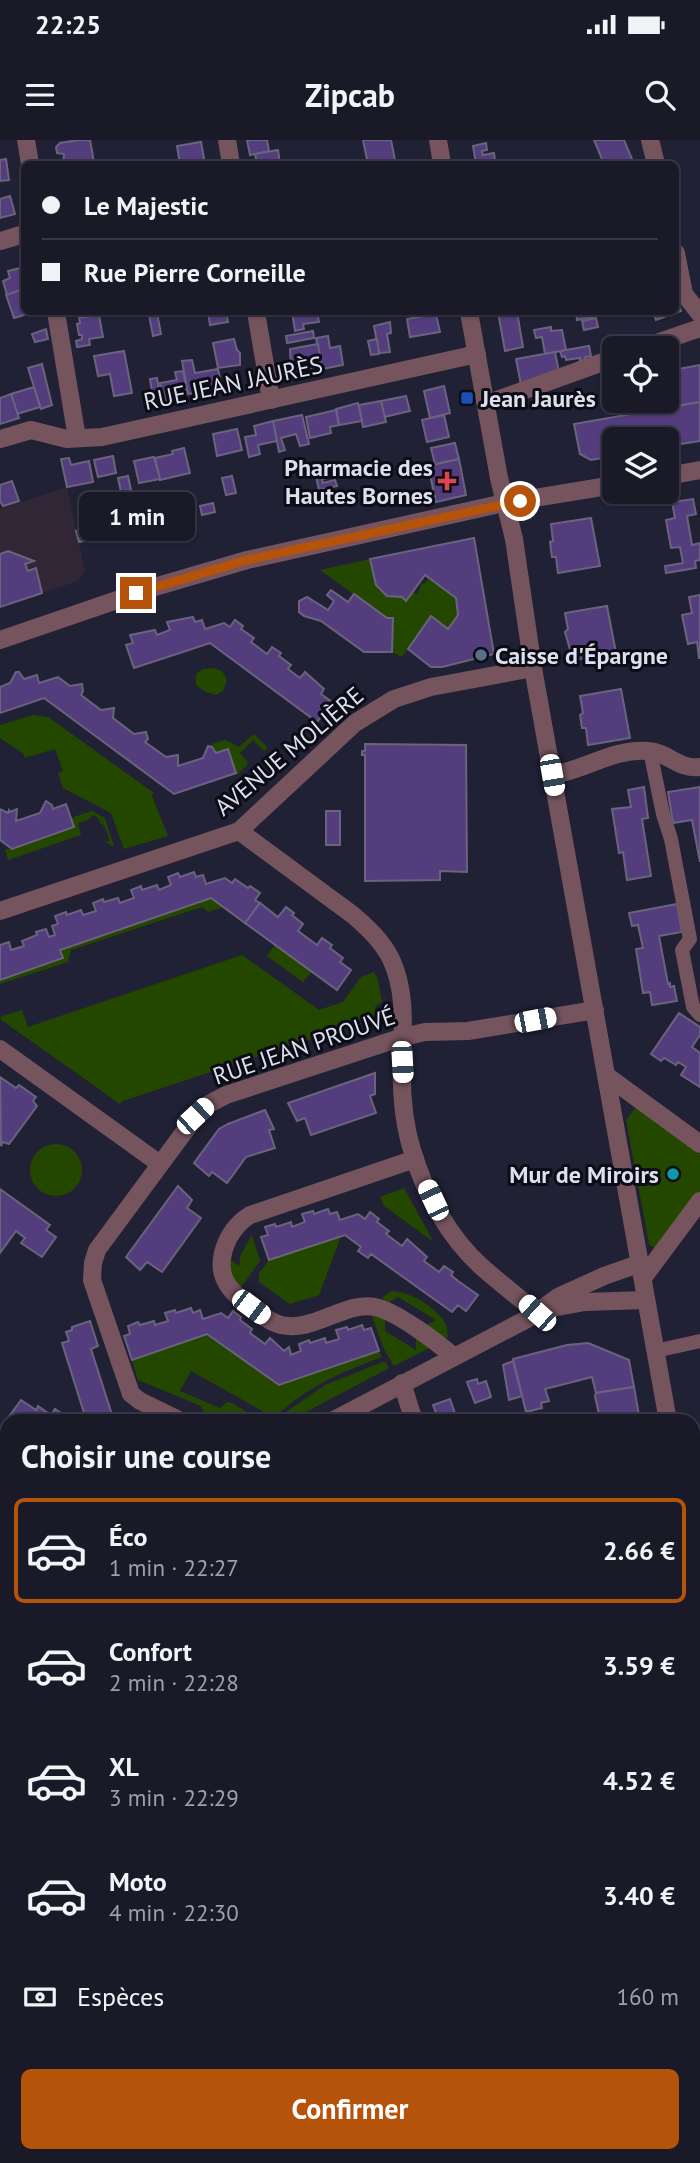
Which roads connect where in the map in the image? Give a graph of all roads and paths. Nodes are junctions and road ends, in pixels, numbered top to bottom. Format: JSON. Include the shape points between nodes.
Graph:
{"nodes":[{"id":1,"x":26,"y":140,"type":"edge"},
{"id":2,"x":227,"y":140,"type":"edge"},
{"id":3,"x":438,"y":140,"type":"edge"},
{"id":4,"x":650,"y":140,"type":"edge"},
{"id":5,"x":30,"y":161,"type":"edge"},
{"id":6,"x":230,"y":161,"type":"edge"},
{"id":7,"x":442,"y":161,"type":"edge"},
{"id":8,"x":655,"y":161,"type":"edge"},
{"id":9,"x":21,"y":235,"type":"edge"},
{"id":10,"x":0,"y":241,"type":"edge"},
{"id":11,"x":679,"y":268,"type":"edge"},
{"id":12,"x":700,"y":314,"type":"edge"},
{"id":13,"x":57,"y":315,"type":"edge"},
{"id":14,"x":257,"y":315,"type":"edge"},
{"id":15,"x":470,"y":315,"type":"edge"},
{"id":16,"x":700,"y":328,"type":"edge"},
{"id":17,"x":677,"y":336,"type":"edge"},
{"id":18,"x":477,"y":354,"type":"junction"},
{"id":19,"x":602,"y":363,"type":"edge"},
{"id":20,"x":271,"y":400,"type":"junction"},
{"id":21,"x":486,"y":404,"type":"junction"},
{"id":22,"x":77,"y":438,"type":"junction"},
{"id":23,"x":0,"y":439,"type":"edge"},
{"id":24,"x":700,"y":471,"type":"edge"},
{"id":25,"x":679,"y":474,"type":"edge"},
{"id":26,"x":602,"y":487,"type":"edge"},
{"id":27,"x":504,"y":503,"type":"junction"},
{"id":28,"x":0,"y":640,"type":"edge"},
{"id":29,"x":533,"y":668,"type":"junction"},
{"id":30,"x":650,"y":751,"type":"junction"},
{"id":31,"x":700,"y":767,"type":"edge"},
{"id":32,"x":552,"y":775,"type":"junction"},
{"id":33,"x":239,"y":831,"type":"junction"},
{"id":34,"x":0,"y":911,"type":"edge"},
{"id":35,"x":595,"y":1010,"type":"junction"},
{"id":36,"x":700,"y":1014,"type":"edge"},
{"id":37,"x":403,"y":1037,"type":"junction"},
{"id":38,"x":0,"y":1049,"type":"edge"},
{"id":39,"x":607,"y":1076,"type":"junction"},
{"id":40,"x":700,"y":1144,"type":"edge"},
{"id":41,"x":415,"y":1160,"type":"junction"},
{"id":42,"x":160,"y":1164,"type":"junction"},
{"id":43,"x":700,"y":1201,"type":"edge"},
{"id":44,"x":642,"y":1271,"type":"junction"},
{"id":45,"x":646,"y":1300,"type":"junction"},
{"id":46,"x":537,"y":1313,"type":"junction"},
{"id":47,"x":700,"y":1341,"type":"edge"},
{"id":48,"x":655,"y":1351,"type":"junction"},
{"id":49,"x":454,"y":1357,"type":"junction"},
{"id":50,"x":402,"y":1383,"type":"junction"},
{"id":51,"x":166,"y":1414,"type":"edge"},
{"id":52,"x":345,"y":1414,"type":"edge"},
{"id":53,"x":412,"y":1414,"type":"edge"},
{"id":54,"x":667,"y":1414,"type":"edge"}],
"edges":[{"from":1,"to":5,"type":"street"},
{"from":2,"to":6,"type":"street"},
{"from":3,"to":7,"type":"street"},
{"from":4,"to":8,"type":"street"},
{"from":9,"to":10,"type":"street"},
{"from":11,"to":12,"type":"street","via":[[684,294]]},
{"from":13,"to":22,"type":"street"},
{"from":14,"to":20,"type":"street"},
{"from":15,"to":18,"type":"street"},
{"from":16,"to":17,"type":"street"},
{"from":18,"to":20,"type":"street","name":"RUE JEAN JAURÈS"},
{"from":18,"to":21,"type":"street"},
{"from":19,"to":21,"type":"street"},
{"from":20,"to":22,"type":"street","name":"RUE JEAN JAURÈS","via":[[102,437]]},
{"from":21,"to":27,"type":"street"},
{"from":22,"to":23,"type":"street","name":"RUE JEAN JAURÈS","via":[[30,430]]},
{"from":24,"to":25,"type":"street"},
{"from":26,"to":27,"type":"street"},
{"from":27,"to":28,"type":"street","via":[[220,567]]},
{"from":27,"to":29,"type":"street","via":[[514,539]]},
{"from":29,"to":32,"type":"street"},
{"from":29,"to":33,"type":"street","name":"AVENUE MOLIÈRE","via":[[421,689],[382,705],[355,723]]},
{"from":30,"to":31,"type":"street","via":[[682,766]]},
{"from":30,"to":32,"type":"street","via":[[596,760]]},
{"from":30,"to":36,"type":"street","via":[[690,939],[682,950],[693,1007]]},
{"from":32,"to":35,"type":"street"},
{"from":33,"to":34,"type":"street","name":"AVENUE MOLIÈRE"},
{"from":33,"to":37,"type":"street","via":[[353,915],[380,942],[398,981]]},
{"from":35,"to":37,"type":"street","name":"RUE JEAN PROUVÉ"},
{"from":35,"to":39,"type":"street"},
{"from":37,"to":41,"type":"street","via":[[404,1110]]},
{"from":37,"to":42,"type":"street","name":"RUE JEAN PROUVÉ","via":[[217,1099],[195,1116]]},
{"from":38,"to":42,"type":"street"},
{"from":39,"to":40,"type":"street"},
{"from":39,"to":44,"type":"street"},
{"from":41,"to":46,"type":"street","via":[[438,1210],[461,1245]]},
{"from":41,"to":49,"type":"street","via":[[250,1215],[227,1242],[222,1273],[233,1293],[280,1325],[308,1324],[373,1306],[438,1342]]},
{"from":42,"to":51,"type":"street","name":"RUE JEAN PROUVÉ","via":[[97,1250],[92,1274],[131,1394]]},
{"from":43,"to":44,"type":"street"},
{"from":44,"to":45,"type":"street"},
{"from":44,"to":46,"type":"street","via":[[604,1276],[558,1297]]},
{"from":45,"to":46,"type":"street","via":[[585,1302]]},
{"from":45,"to":48,"type":"street"},
{"from":46,"to":49,"type":"street"},
{"from":47,"to":48,"type":"street"},
{"from":48,"to":54,"type":"street"},
{"from":49,"to":50,"type":"street"},
{"from":50,"to":52,"type":"street"},
{"from":50,"to":53,"type":"street"}]}
